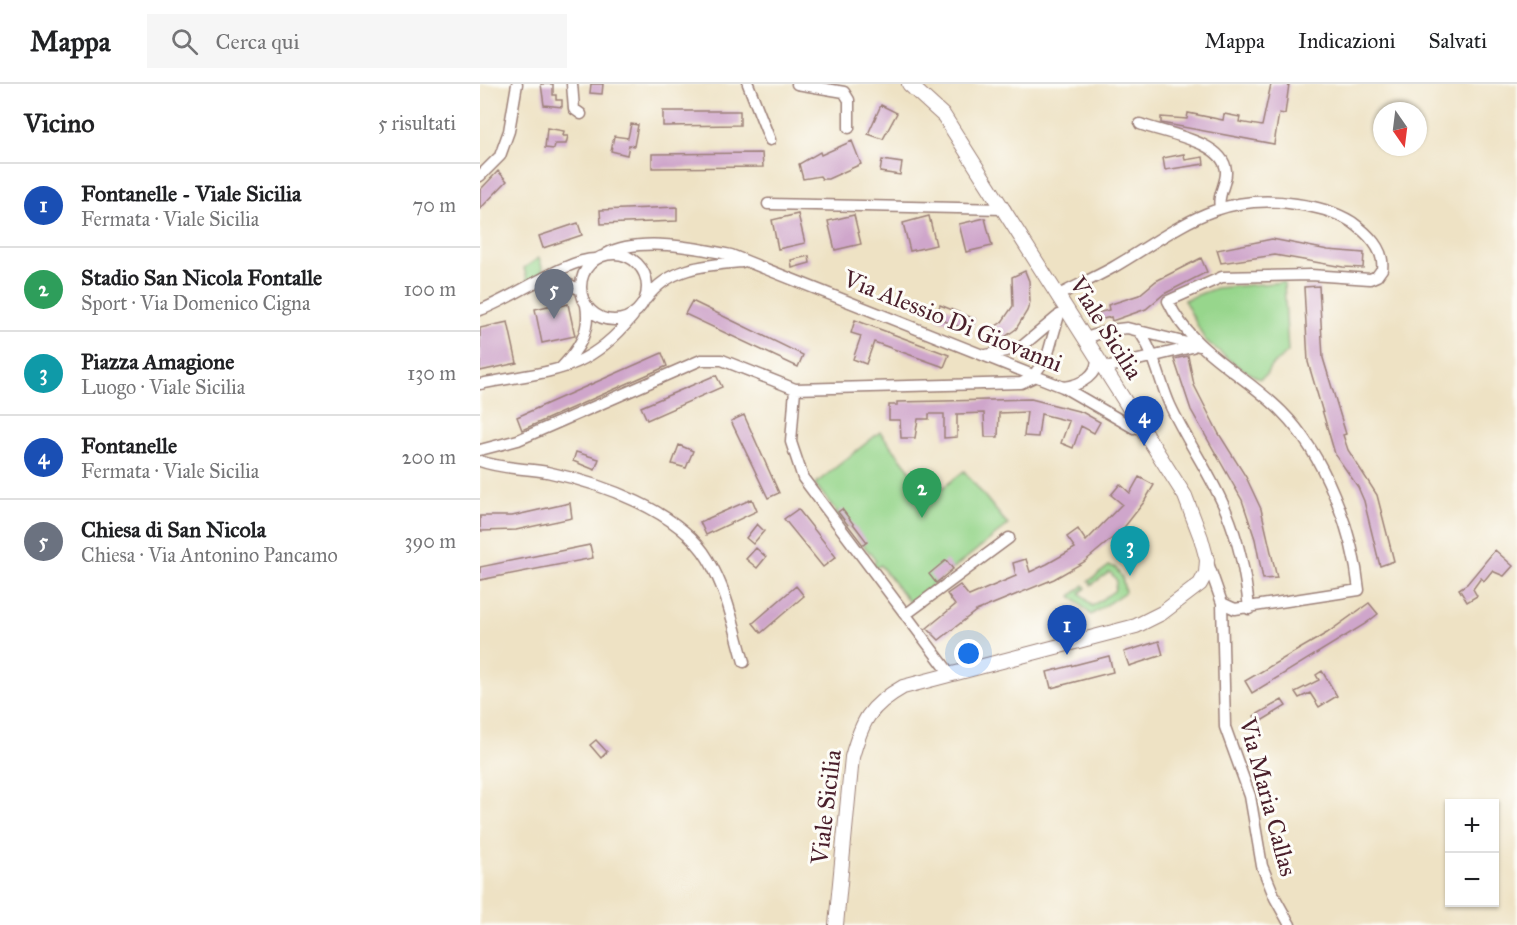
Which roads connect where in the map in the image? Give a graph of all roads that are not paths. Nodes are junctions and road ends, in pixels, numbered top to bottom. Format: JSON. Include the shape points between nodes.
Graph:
{"nodes":[{"id":1,"x":517,"y":84,"type":"edge"},
{"id":2,"x":572,"y":84,"type":"edge"},
{"id":3,"x":748,"y":84,"type":"edge"},
{"id":4,"x":797,"y":84,"type":"edge"},
{"id":5,"x":909,"y":84,"type":"edge"},
{"id":6,"x":581,"y":114,"type":"dead end"},
{"id":7,"x":1140,"y":124,"type":"dead end"},
{"id":8,"x":849,"y":128,"type":"dead end"},
{"id":9,"x":770,"y":140,"type":"dead end"},
{"id":10,"x":480,"y":176,"type":"edge"},
{"id":11,"x":768,"y":204,"type":"dead end"},
{"id":12,"x":1220,"y":207,"type":"junction"},
{"id":13,"x":1005,"y":209,"type":"junction"},
{"id":14,"x":601,"y":257,"type":"junction"},
{"id":15,"x":742,"y":262,"type":"junction"},
{"id":16,"x":542,"y":281,"type":"junction"},
{"id":17,"x":581,"y":290,"type":"junction"},
{"id":18,"x":586,"y":305,"type":"junction"},
{"id":19,"x":1060,"y":306,"type":"junction"},
{"id":20,"x":639,"y":309,"type":"junction"},
{"id":21,"x":480,"y":310,"type":"edge"},
{"id":22,"x":1138,"y":330,"type":"junction"},
{"id":23,"x":1086,"y":338,"type":"junction"},
{"id":24,"x":1199,"y":346,"type":"junction"},
{"id":25,"x":1096,"y":354,"type":"junction"},
{"id":26,"x":984,"y":356,"type":"junction"},
{"id":27,"x":1152,"y":356,"type":"junction"},
{"id":28,"x":1105,"y":368,"type":"junction"},
{"id":29,"x":561,"y":369,"type":"junction"},
{"id":30,"x":1035,"y":375,"type":"junction"},
{"id":31,"x":480,"y":384,"type":"edge"},
{"id":32,"x":1063,"y":387,"type":"junction"},
{"id":33,"x":795,"y":389,"type":"junction"},
{"id":34,"x":1142,"y":426,"type":"junction"},
{"id":35,"x":480,"y":450,"type":"edge"},
{"id":36,"x":480,"y":461,"type":"edge"},
{"id":37,"x":1009,"y":538,"type":"dead end"},
{"id":38,"x":1207,"y":560,"type":"junction"},
{"id":39,"x":1222,"y":603,"type":"junction"},
{"id":40,"x":1249,"y":609,"type":"junction"},
{"id":41,"x":904,"y":615,"type":"junction"},
{"id":42,"x":744,"y":662,"type":"dead end"},
{"id":43,"x":951,"y":675,"type":"junction"},
{"id":44,"x":836,"y":925,"type":"edge"},
{"id":45,"x":1290,"y":925,"type":"edge"}],
"edges":[{"from":1,"to":10,"type":"street","via":[[509,131],[500,156]]},
{"from":2,"to":6,"type":"street","via":[[574,109]]},
{"from":3,"to":9,"type":"street"},
{"from":4,"to":8,"type":"street","via":[[844,92],[849,100]]},
{"from":5,"to":13,"type":"street","name":"Viale Sicilia","via":[[944,116]]},
{"from":7,"to":12,"type":"street","via":[[1198,142],[1222,157],[1226,171]]},
{"from":11,"to":13,"type":"street"},
{"from":12,"to":19,"type":"street","via":[[1110,269]]},
{"from":12,"to":24,"type":"street","via":[[1251,200],[1320,208],[1341,216],[1374,241],[1381,254],[1382,269],[1370,279],[1311,275],[1222,277],[1168,301]]},
{"from":13,"to":19,"type":"street","name":"Viale Sicilia"},
{"from":14,"to":15,"type":"street","name":"Via Alessio Di Giovanni","via":[[640,246],[679,246],[731,255]]},
{"from":14,"to":16,"type":"street","name":"Via Alessio Di Giovanni","via":[[580,261]]},
{"from":14,"to":17,"type":"street","via":[[585,270]]},
{"from":14,"to":20,"type":"street","via":[[626,256],[641,268],[647,286]]},
{"from":15,"to":20,"type":"street","name":"Via Alessio Di Giovanni","via":[[693,267],[660,285]]},
{"from":15,"to":26,"type":"street","name":"Via Alessio Di Giovanni"},
{"from":16,"to":17,"type":"street","via":[[563,282]]},
{"from":16,"to":21,"type":"street","name":"Via Alessio Di Giovanni"},
{"from":17,"to":18,"type":"street"},
{"from":18,"to":20,"type":"street","name":"Via Alessio Di Giovanni","via":[[607,320],[626,318]]},
{"from":18,"to":29,"type":"street","via":[[583,341]]},
{"from":19,"to":23,"type":"street","name":"Viale Sicilia"},
{"from":19,"to":26,"type":"street","via":[[1020,348]]},
{"from":19,"to":30,"type":"street","via":[[1047,357]]},
{"from":20,"to":29,"type":"street","via":[[600,351]]},
{"from":22,"to":23,"type":"street","via":[[1110,330]]},
{"from":22,"to":24,"type":"street"},
{"from":22,"to":27,"type":"street"},
{"from":23,"to":25,"type":"street","name":"Viale Sicilia"},
{"from":24,"to":27,"type":"street"},
{"from":24,"to":40,"type":"street","via":[[1282,411],[1307,445],[1338,506],[1359,590]]},
{"from":25,"to":28,"type":"street","name":"Viale Sicilia"},
{"from":25,"to":32,"type":"street","via":[[1097,364],[1087,378]]},
{"from":26,"to":30,"type":"street","name":"Via Alessio Di Giovanni"},
{"from":27,"to":28,"type":"street"},
{"from":27,"to":40,"type":"street","via":[[1171,407],[1225,509],[1247,585]]},
{"from":28,"to":34,"type":"street","name":"Viale Sicilia"},
{"from":29,"to":31,"type":"street"},
{"from":30,"to":32,"type":"street","name":"Via Alessio Di Giovanni"},
{"from":30,"to":33,"type":"street","via":[[1021,383]]},
{"from":32,"to":34,"type":"street","name":"Via Alessio Di Giovanni","via":[[1134,428]]},
{"from":33,"to":35,"type":"street","via":[[722,360],[701,360],[518,440]]},
{"from":33,"to":41,"type":"street","via":[[790,442],[798,467],[814,495]]},
{"from":34,"to":38,"type":"street","name":"Viale Sicilia","via":[[1185,496]]},
{"from":36,"to":42,"type":"street","via":[[547,472],[600,487],[667,518],[694,539],[719,580]]},
{"from":37,"to":41,"type":"street"},
{"from":38,"to":39,"type":"street","name":"Via Maria Callas"},
{"from":38,"to":43,"type":"street","name":"Viale Sicilia","via":[[1200,584],[1162,613],[1136,626]]},
{"from":39,"to":40,"type":"street","via":[[1235,609]]},
{"from":39,"to":45,"type":"street","name":"Via Maria Callas","via":[[1225,727],[1250,796],[1264,874]]},
{"from":41,"to":43,"type":"street"},
{"from":43,"to":44,"type":"street","name":"Viale Sicilia","via":[[903,687],[882,699],[859,733],[852,757]]}]}
